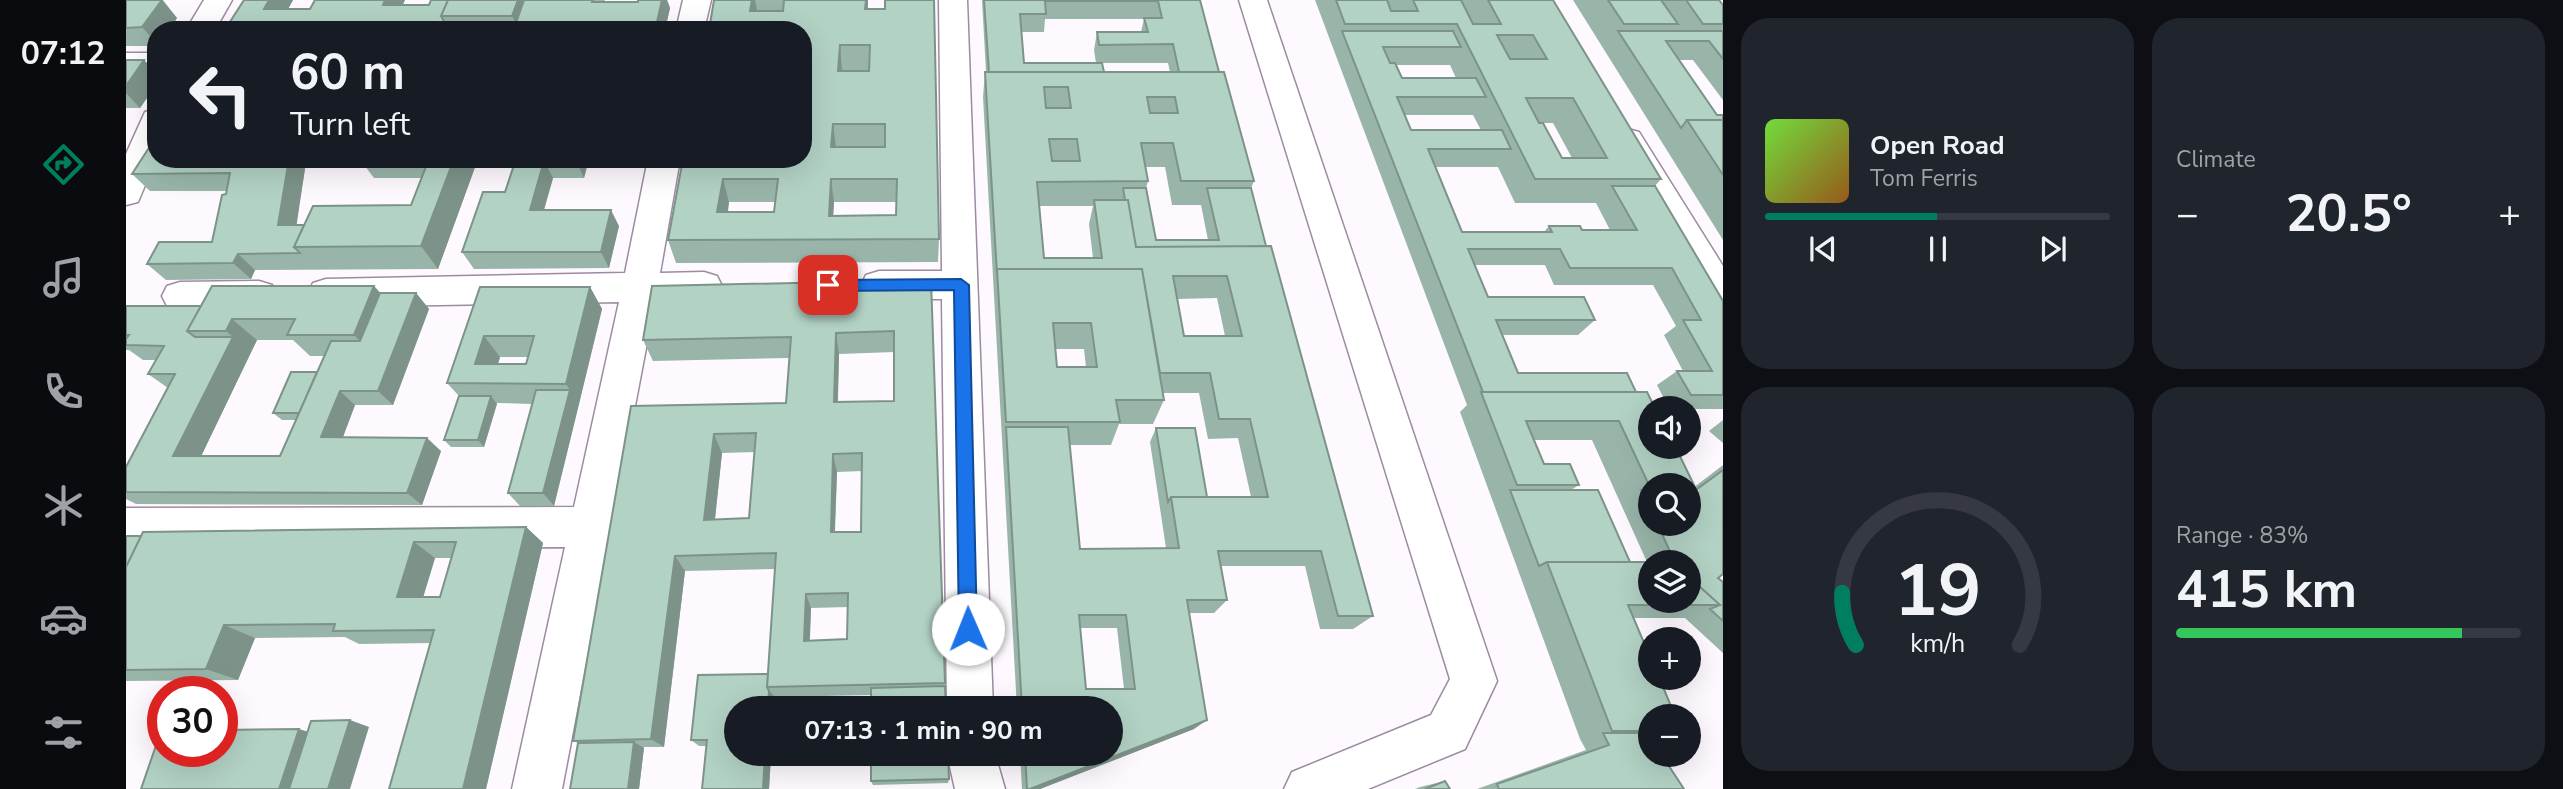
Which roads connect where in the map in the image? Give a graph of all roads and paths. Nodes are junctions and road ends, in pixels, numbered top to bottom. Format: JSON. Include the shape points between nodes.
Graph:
{"nodes":[{"id":1,"x":218,"y":0,"type":"edge"},
{"id":2,"x":697,"y":0,"type":"edge"},
{"id":3,"x":953,"y":0,"type":"edge"},
{"id":4,"x":1253,"y":0,"type":"edge"},
{"id":5,"x":205,"y":21,"type":"edge"},
{"id":6,"x":692,"y":21,"type":"edge"},
{"id":7,"x":126,"y":63,"type":"edge"},
{"id":8,"x":147,"y":63,"type":"edge"},
{"id":9,"x":1615,"y":118,"type":"edge"},
{"id":10,"x":147,"y":142,"type":"edge"},
{"id":11,"x":662,"y":168,"type":"edge"},
{"id":12,"x":126,"y":193,"type":"edge"},
{"id":13,"x":850,"y":285,"type":"edge"},
{"id":14,"x":961,"y":285,"type":"junction"},
{"id":15,"x":738,"y":286,"type":"edge"},
{"id":16,"x":640,"y":287,"type":"junction"},
{"id":17,"x":180,"y":296,"type":"dead end"},
{"id":18,"x":1723,"y":296,"type":"edge"},
{"id":19,"x":589,"y":527,"type":"junction"},
{"id":20,"x":126,"y":528,"type":"edge"},
{"id":21,"x":970,"y":696,"type":"edge"},
{"id":22,"x":974,"y":766,"type":"edge"},
{"id":23,"x":537,"y":789,"type":"edge"},
{"id":24,"x":980,"y":789,"type":"edge"},
{"id":25,"x":1309,"y":789,"type":"edge"}],
"edges":[{"from":1,"to":5,"type":"street"},
{"from":2,"to":6,"type":"street"},
{"from":3,"to":14,"type":"street"},
{"from":4,"to":25,"type":"street","via":[[1474,681],[1448,732]]},
{"from":7,"to":8,"type":"street"},
{"from":9,"to":18,"type":"street"},
{"from":10,"to":12,"type":"street"},
{"from":11,"to":16,"type":"street"},
{"from":13,"to":14,"type":"street"},
{"from":14,"to":21,"type":"street"},
{"from":15,"to":16,"type":"street"},
{"from":16,"to":17,"type":"street"},
{"from":16,"to":19,"type":"street"},
{"from":19,"to":20,"type":"street"},
{"from":19,"to":23,"type":"street"},
{"from":22,"to":24,"type":"street"}]}
